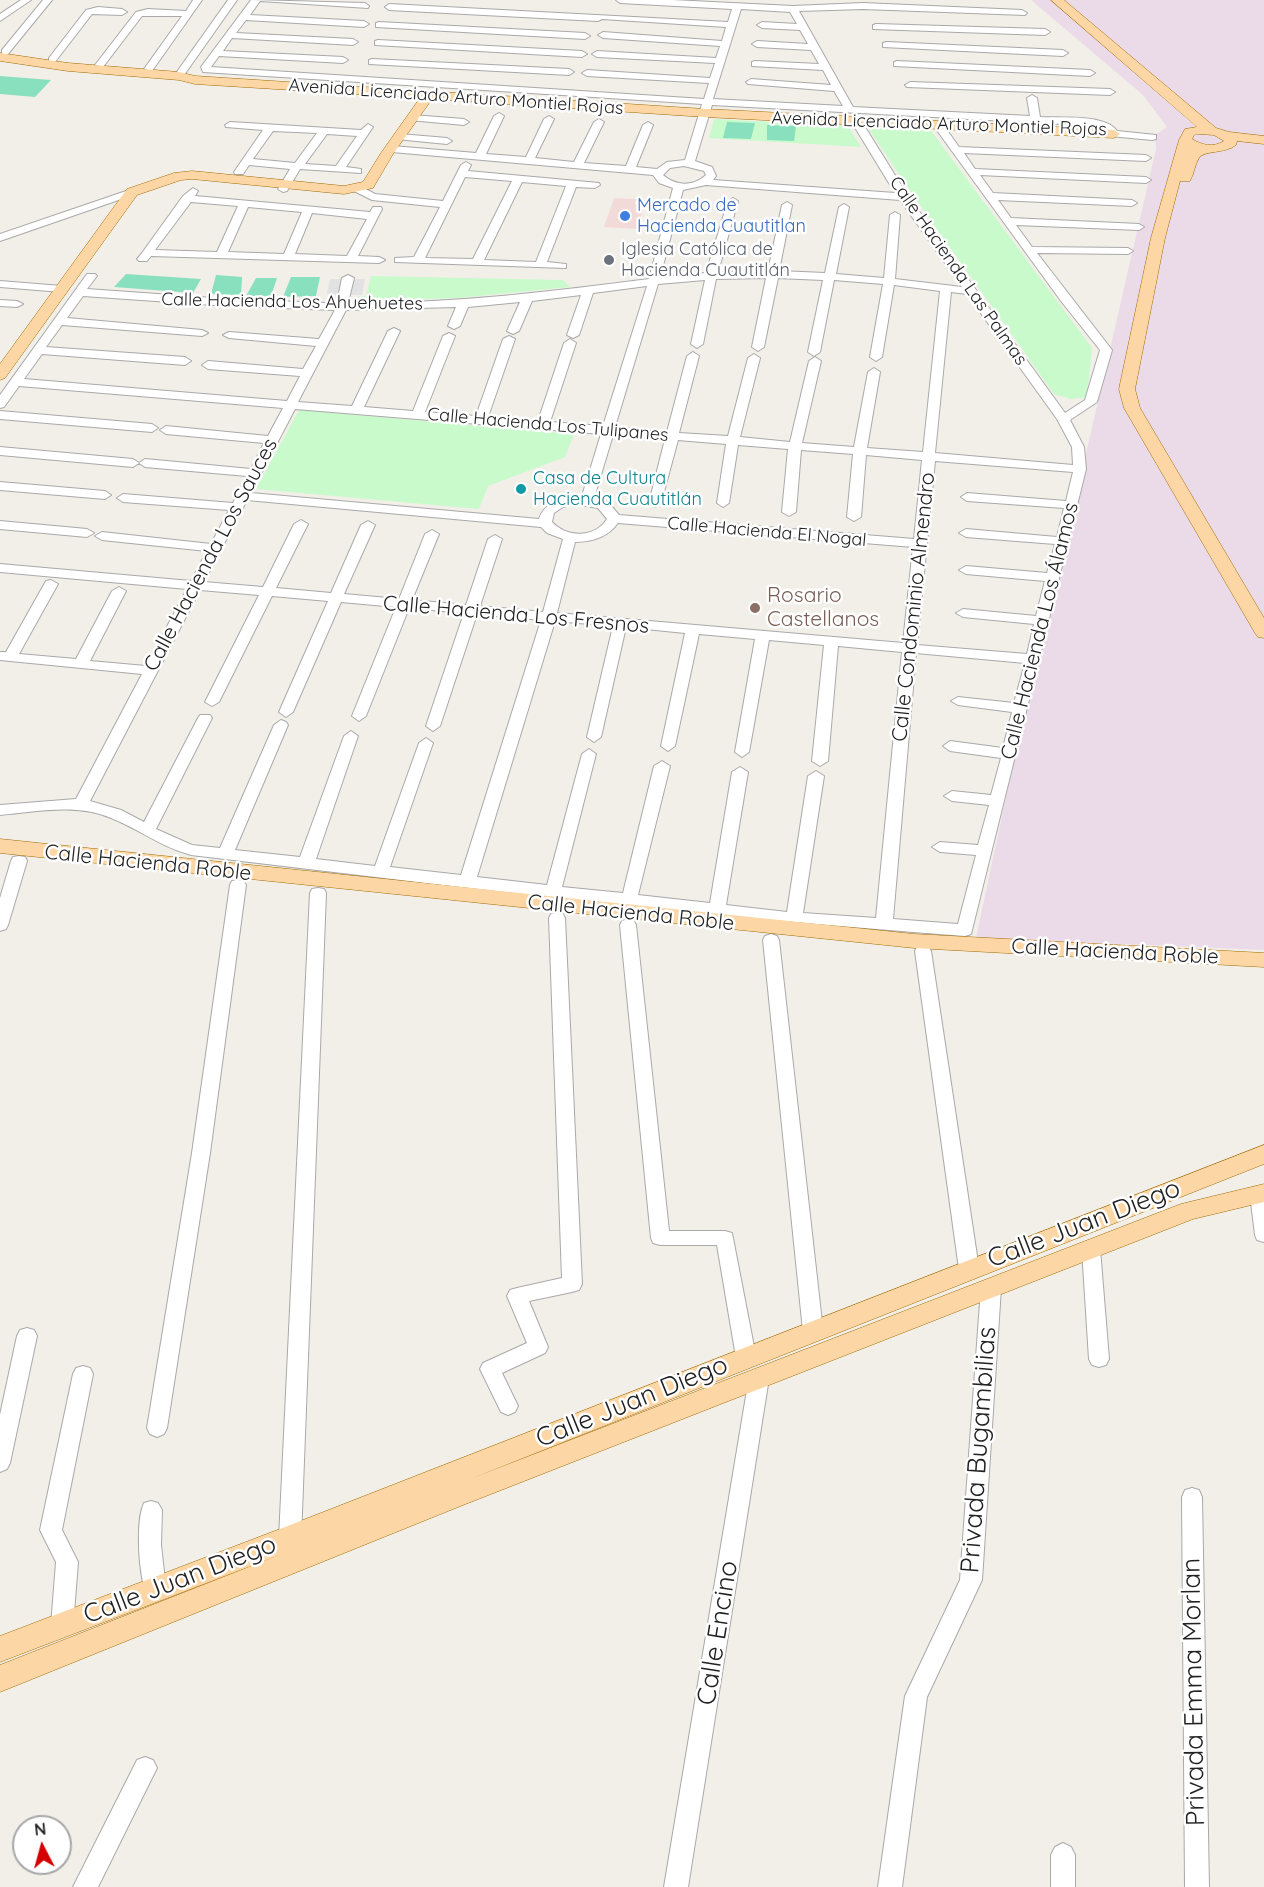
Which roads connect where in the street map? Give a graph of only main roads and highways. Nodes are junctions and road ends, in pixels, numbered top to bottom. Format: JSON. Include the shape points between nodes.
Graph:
{"nodes":[{"id":1,"x":1047,"y":0,"type":"edge"},
{"id":2,"x":1058,"y":0,"type":"edge"},
{"id":3,"x":2,"y":53,"type":"edge"},
{"id":4,"x":181,"y":74,"type":"junction"},
{"id":5,"x":422,"y":92,"type":"junction"},
{"id":6,"x":1212,"y":130,"type":"junction"},
{"id":7,"x":1114,"y":134,"type":"road end"},
{"id":8,"x":1190,"y":135,"type":"junction"},
{"id":9,"x":1229,"y":140,"type":"junction"},
{"id":10,"x":1264,"y":140,"type":"edge"},
{"id":11,"x":1264,"y":147,"type":"edge"},
{"id":12,"x":1203,"y":148,"type":"junction"},
{"id":13,"x":0,"y":375,"type":"edge"},
{"id":14,"x":1264,"y":614,"type":"edge"},
{"id":15,"x":1264,"y":633,"type":"edge"},
{"id":16,"x":0,"y":846,"type":"edge"},
{"id":17,"x":10,"y":860,"type":"edge"},
{"id":18,"x":1264,"y":960,"type":"edge"},
{"id":19,"x":1264,"y":972,"type":"edge"},
{"id":20,"x":1263,"y":1155,"type":"edge"},
{"id":21,"x":1261,"y":1193,"type":"edge"},
{"id":22,"x":753,"y":1368,"type":"junction"},
{"id":23,"x":0,"y":1649,"type":"edge"},
{"id":24,"x":0,"y":1678,"type":"edge"}],
"edges":[{"from":1,"to":8,"type":"main road"},
{"from":2,"to":6,"type":"main road"},
{"from":3,"to":4,"type":"main road","name":"Avenida Licenciado Arturo Montiel Rojas"},
{"from":3,"to":4,"type":"main road","name":"Avenida Licenciado Arturo Montiel Rojas","via":[[68,67]]},
{"from":4,"to":5,"type":"main road","name":"Avenida Licenciado Arturo Montiel Rojas","via":[[195,80]]},
{"from":5,"to":7,"type":"main road","name":"Avenida Licenciado Arturo Montiel Rojas"},
{"from":5,"to":13,"type":"main road","via":[[376,188],[369,194],[167,180],[132,192]]},
{"from":6,"to":8,"type":"main road"},
{"from":6,"to":9,"type":"main road"},
{"from":8,"to":12,"type":"main road","via":[[1191,145]]},
{"from":8,"to":15,"type":"main road","via":[[1158,238],[1127,389],[1132,408]]},
{"from":9,"to":10,"type":"main road"},
{"from":9,"to":11,"type":"main road"},
{"from":9,"to":12,"type":"main road","via":[[1216,149]]},
{"from":12,"to":14,"type":"main road","via":[[1189,165],[1165,238],[1135,390],[1140,408]]},
{"from":16,"to":18,"type":"main road","name":"Calle Hacienda Roble","via":[[914,941]]},
{"from":17,"to":19,"type":"main road","name":"Calle Hacienda Roble","via":[[771,940]]},
{"from":20,"to":22,"type":"main road","name":"Calle Juan Diego","via":[[813,1331]]},
{"from":21,"to":22,"type":"main road","name":"Calle Juan Diego","via":[[1189,1211],[991,1288]]},
{"from":22,"to":23,"type":"main road","name":"Calle Juan Diego"},
{"from":22,"to":24,"type":"main road","name":"Calle Juan Diego","via":[[401,1518]]}]}
